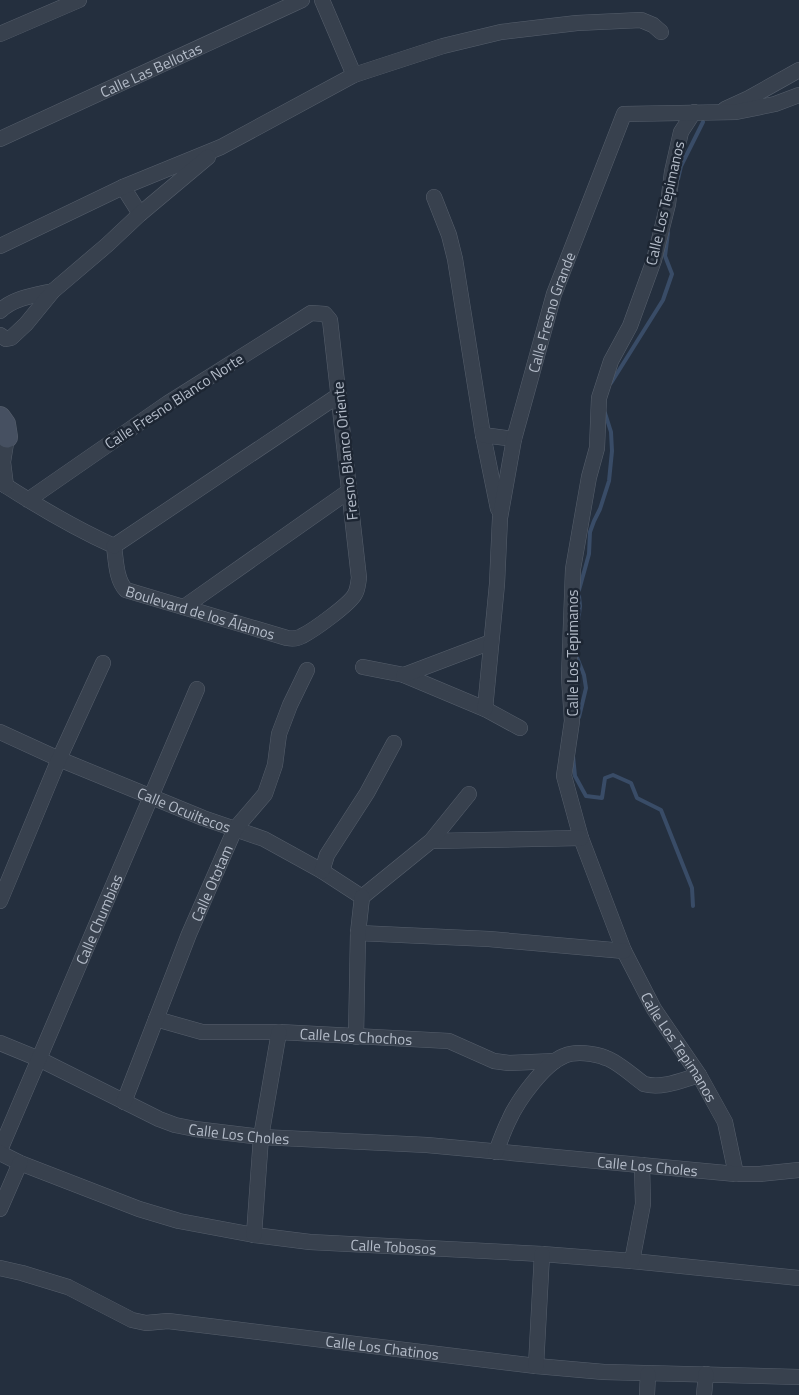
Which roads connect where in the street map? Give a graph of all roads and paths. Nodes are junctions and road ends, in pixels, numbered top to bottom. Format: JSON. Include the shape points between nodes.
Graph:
{"nodes":[{"id":1,"x":79,"y":0,"type":"edge"},
{"id":2,"x":302,"y":0,"type":"edge"},
{"id":3,"x":322,"y":0,"type":"edge"},
{"id":4,"x":661,"y":32,"type":"dead end"},
{"id":5,"x":0,"y":34,"type":"edge"},
{"id":6,"x":799,"y":70,"type":"edge"},
{"id":7,"x":354,"y":75,"type":"junction"},
{"id":8,"x":799,"y":95,"type":"edge"},
{"id":9,"x":694,"y":112,"type":"junction"},
{"id":10,"x":720,"y":112,"type":"junction"},
{"id":11,"x":0,"y":139,"type":"edge"},
{"id":12,"x":221,"y":147,"type":"junction"},
{"id":13,"x":123,"y":187,"type":"junction"},
{"id":14,"x":434,"y":197,"type":"dead end"},
{"id":15,"x":140,"y":214,"type":"junction"},
{"id":16,"x":0,"y":246,"type":"edge"},
{"id":17,"x":53,"y":291,"type":"junction"},
{"id":18,"x":0,"y":311,"type":"edge"},
{"id":19,"x":325,"y":314,"type":"joint"},
{"id":20,"x":0,"y":335,"type":"edge"},
{"id":21,"x":339,"y":395,"type":"junction"},
{"id":22,"x":0,"y":417,"type":"edge"},
{"id":23,"x":483,"y":435,"type":"junction"},
{"id":24,"x":514,"y":439,"type":"junction"},
{"id":25,"x":4,"y":441,"type":"edge"},
{"id":26,"x":3,"y":484,"type":"edge"},
{"id":27,"x":349,"y":491,"type":"junction"},
{"id":28,"x":28,"y":500,"type":"junction"},
{"id":29,"x":500,"y":518,"type":"junction"},
{"id":30,"x":114,"y":546,"type":"junction"},
{"id":31,"x":184,"y":607,"type":"junction"},
{"id":32,"x":295,"y":638,"type":"joint"},
{"id":33,"x":491,"y":642,"type":"junction"},
{"id":34,"x":103,"y":663,"type":"dead end"},
{"id":35,"x":363,"y":668,"type":"dead end"},
{"id":36,"x":307,"y":670,"type":"dead end"},
{"id":37,"x":404,"y":675,"type":"junction"},
{"id":38,"x":197,"y":689,"type":"dead end"},
{"id":39,"x":485,"y":709,"type":"junction"},
{"id":40,"x":520,"y":728,"type":"dead end"},
{"id":41,"x":0,"y":732,"type":"edge"},
{"id":42,"x":394,"y":742,"type":"dead end"},
{"id":43,"x":59,"y":759,"type":"junction"},
{"id":44,"x":468,"y":794,"type":"dead end"},
{"id":45,"x":152,"y":797,"type":"junction"},
{"id":46,"x":235,"y":829,"type":"junction"},
{"id":47,"x":580,"y":838,"type":"junction"},
{"id":48,"x":431,"y":841,"type":"junction"},
{"id":49,"x":322,"y":871,"type":"junction"},
{"id":50,"x":362,"y":897,"type":"junction"},
{"id":51,"x":0,"y":901,"type":"edge"},
{"id":52,"x":358,"y":933,"type":"junction"},
{"id":53,"x":624,"y":951,"type":"junction"},
{"id":54,"x":156,"y":1019,"type":"junction"},
{"id":55,"x":279,"y":1032,"type":"junction"},
{"id":56,"x":356,"y":1037,"type":"junction"},
{"id":57,"x":0,"y":1043,"type":"edge"},
{"id":58,"x":39,"y":1059,"type":"junction"},
{"id":59,"x":555,"y":1062,"type":"junction"},
{"id":60,"x":699,"y":1075,"type":"junction"},
{"id":61,"x":124,"y":1102,"type":"junction"},
{"id":62,"x":262,"y":1137,"type":"junction"},
{"id":63,"x":0,"y":1151,"type":"edge"},
{"id":64,"x":496,"y":1152,"type":"junction"},
{"id":65,"x":20,"y":1163,"type":"junction"},
{"id":66,"x":642,"y":1165,"type":"junction"},
{"id":67,"x":799,"y":1170,"type":"edge"},
{"id":68,"x":736,"y":1174,"type":"junction"},
{"id":69,"x":0,"y":1209,"type":"edge"},
{"id":70,"x":254,"y":1235,"type":"junction"},
{"id":71,"x":542,"y":1254,"type":"junction"},
{"id":72,"x":632,"y":1261,"type":"junction"},
{"id":73,"x":0,"y":1268,"type":"edge"},
{"id":74,"x":799,"y":1278,"type":"edge"},
{"id":75,"x":799,"y":1364,"type":"edge"},
{"id":76,"x":536,"y":1366,"type":"junction"},
{"id":77,"x":648,"y":1374,"type":"junction"},
{"id":78,"x":706,"y":1374,"type":"junction"},
{"id":79,"x":777,"y":1375,"type":"junction"},
{"id":80,"x":799,"y":1377,"type":"edge"},
{"id":81,"x":647,"y":1395,"type":"edge"},
{"id":82,"x":704,"y":1395,"type":"edge"}],
"edges":[{"from":1,"to":5,"type":"street"},
{"from":2,"to":11,"type":"street","name":"Calle Las Bellotas"},
{"from":3,"to":7,"type":"street"},
{"from":4,"to":7,"type":"street","via":[[641,20],[537,26],[443,46]]},
{"from":6,"to":10,"type":"street"},
{"from":7,"to":12,"type":"street"},
{"from":8,"to":10,"type":"street","via":[[754,109]]},
{"from":9,"to":10,"type":"street"},
{"from":9,"to":24,"type":"street","name":"Calle Fresno Grande","via":[[624,114],[554,294]]},
{"from":9,"to":47,"type":"street","name":"Calle Los Tepimanos","via":[[681,132],[654,260],[630,326],[610,361],[599,398],[598,448],[589,477],[573,570],[569,677],[572,721],[564,776]]},
{"from":12,"to":13,"type":"street"},
{"from":12,"to":15,"type":"street"},
{"from":13,"to":15,"type":"street"},
{"from":13,"to":16,"type":"street"},
{"from":14,"to":23,"type":"street","name":"Calle Fresno Grande","via":[[450,235]]},
{"from":15,"to":17,"type":"street"},
{"from":17,"to":18,"type":"street","via":[[21,299]]},
{"from":17,"to":20,"type":"street","via":[[11,338]]},
{"from":19,"to":21,"type":"street","name":"Fresno Blanco Oriente","via":[[331,326]]},
{"from":19,"to":28,"type":"street","name":"Calle Fresno Blanco Norte","via":[[311,313],[168,403]]},
{"from":21,"to":27,"type":"street","name":"Fresno Blanco Oriente"},
{"from":21,"to":30,"type":"street"},
{"from":22,"to":25,"type":"street","via":[[5,424]]},
{"from":23,"to":24,"type":"street"},
{"from":23,"to":29,"type":"street","name":"Calle Fresno Grande"},
{"from":24,"to":29,"type":"street","name":"Calle Fresno Grande"},
{"from":25,"to":26,"type":"street"},
{"from":26,"to":28,"type":"street"},
{"from":27,"to":31,"type":"street"},
{"from":27,"to":32,"type":"street","name":"Fresno Blanco Oriente","via":[[359,578],[357,590],[332,615]]},
{"from":28,"to":30,"type":"street"},
{"from":29,"to":33,"type":"street","name":"Calle Fresno Grande"},
{"from":30,"to":31,"type":"street","name":"Boulevard de los Álamos","via":[[119,578],[126,590]]},
{"from":31,"to":32,"type":"street","name":"Boulevard de los Álamos"},
{"from":33,"to":37,"type":"street"},
{"from":33,"to":39,"type":"street","name":"Calle Fresno Grande"},
{"from":34,"to":43,"type":"street"},
{"from":35,"to":37,"type":"street"},
{"from":36,"to":46,"type":"street","name":"Calle Ototam","via":[[279,734],[275,765],[265,794]]},
{"from":37,"to":39,"type":"street"},
{"from":38,"to":45,"type":"street","name":"Calle Chumbias"},
{"from":39,"to":40,"type":"street"},
{"from":41,"to":43,"type":"street","name":"Calle Ocuiltecos"},
{"from":42,"to":49,"type":"street","via":[[367,793],[327,855]]},
{"from":43,"to":45,"type":"street","name":"Calle Ocuiltecos"},
{"from":43,"to":51,"type":"street"},
{"from":44,"to":48,"type":"street"},
{"from":45,"to":46,"type":"street","name":"Calle Ocuiltecos"},
{"from":45,"to":58,"type":"street","name":"Calle Chumbias"},
{"from":46,"to":49,"type":"street","name":"Calle Ocuiltecos","via":[[264,839]]},
{"from":46,"to":54,"type":"street","name":"Calle Ototam"},
{"from":47,"to":48,"type":"street"},
{"from":47,"to":53,"type":"street","name":"Calle Los Tepimanos"},
{"from":48,"to":50,"type":"street"},
{"from":49,"to":50,"type":"street","name":"Calle Ocuiltecos"},
{"from":50,"to":52,"type":"street"},
{"from":52,"to":53,"type":"street","via":[[489,939]]},
{"from":52,"to":56,"type":"street"},
{"from":53,"to":60,"type":"street","name":"Calle Los Tepimanos","via":[[654,1010]]},
{"from":54,"to":55,"type":"street","name":"Calle Los Chochos","via":[[202,1032]]},
{"from":54,"to":61,"type":"street","name":"Calle Ototam"},
{"from":55,"to":56,"type":"street","name":"Calle Los Chochos"},
{"from":55,"to":62,"type":"street"},
{"from":56,"to":59,"type":"street","name":"Calle Los Chochos","via":[[449,1041],[494,1061]]},
{"from":57,"to":58,"type":"street","name":"Calle Los Choles"},
{"from":58,"to":61,"type":"street","name":"Calle Los Choles"},
{"from":58,"to":63,"type":"street","name":"Calle Chumbias"},
{"from":59,"to":60,"type":"street","via":[[574,1054],[607,1058],[650,1086]]},
{"from":59,"to":64,"type":"street","via":[[521,1099]]},
{"from":60,"to":68,"type":"street","name":"Calle Los Tepimanos","via":[[725,1122]]},
{"from":61,"to":62,"type":"street","name":"Calle Los Choles","via":[[175,1126]]},
{"from":62,"to":64,"type":"street","name":"Calle Los Choles","via":[[427,1145]]},
{"from":62,"to":70,"type":"street"},
{"from":63,"to":65,"type":"street","name":"Calle Tobosos"},
{"from":64,"to":66,"type":"street","name":"Calle Los Choles"},
{"from":65,"to":69,"type":"street"},
{"from":65,"to":70,"type":"street","name":"Calle Tobosos","via":[[139,1209],[179,1221]]},
{"from":66,"to":68,"type":"street","name":"Calle Los Choles"},
{"from":66,"to":72,"type":"street","via":[[643,1204]]},
{"from":67,"to":68,"type":"street","name":"Calle Los Choles"},
{"from":70,"to":71,"type":"street","name":"Calle Tobosos","via":[[310,1242]]},
{"from":71,"to":72,"type":"street","name":"Calle Tobosos"},
{"from":71,"to":76,"type":"street"},
{"from":72,"to":74,"type":"street","name":"Calle Tobosos"},
{"from":73,"to":76,"type":"street","name":"Calle Los Chatinos","via":[[68,1287],[132,1320],[146,1323],[168,1321]]},
{"from":75,"to":79,"type":"street","name":"Calle Los Chatinos"},
{"from":76,"to":77,"type":"street","name":"Calle Los Chatinos"},
{"from":77,"to":78,"type":"street","name":"Calle Los Chatinos"},
{"from":77,"to":81,"type":"street"},
{"from":78,"to":79,"type":"street","name":"Calle Los Chatinos"},
{"from":78,"to":82,"type":"street"},
{"from":79,"to":80,"type":"street","name":"Calle Los Chatinos"}]}
